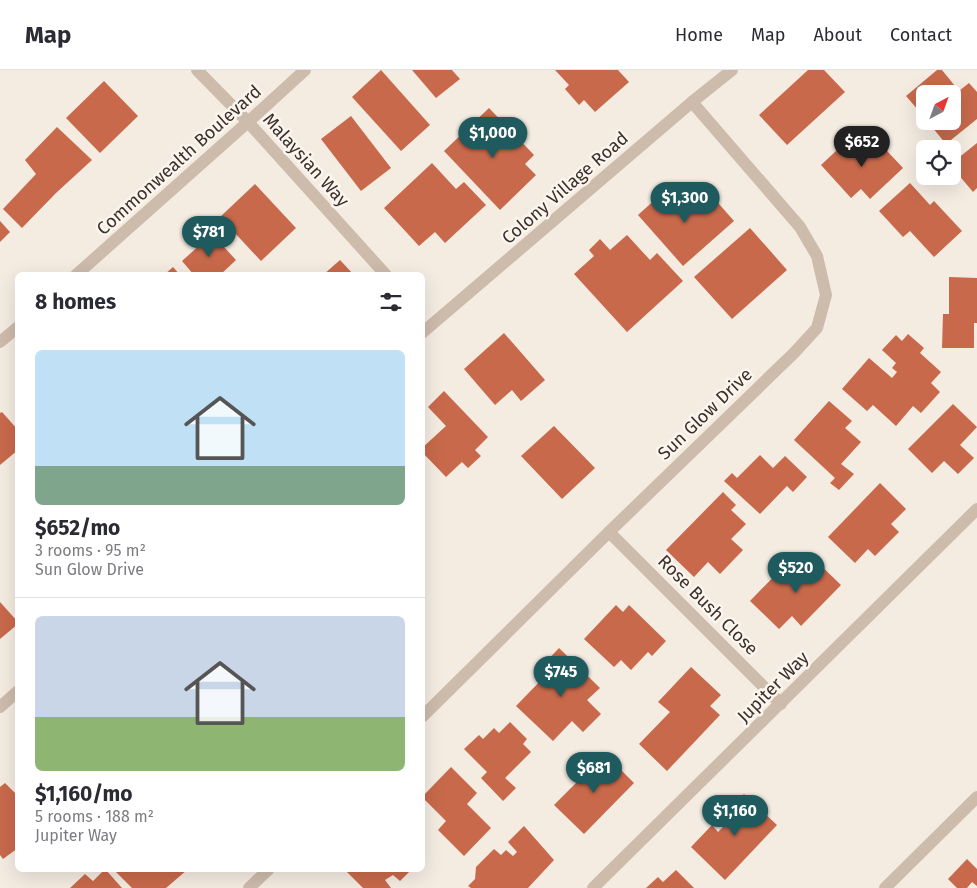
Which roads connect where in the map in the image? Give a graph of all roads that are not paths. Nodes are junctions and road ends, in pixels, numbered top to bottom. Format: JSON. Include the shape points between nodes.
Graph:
{"nodes":[{"id":1,"x":197,"y":70,"type":"edge"},
{"id":2,"x":305,"y":70,"type":"edge"},
{"id":3,"x":732,"y":70,"type":"edge"},
{"id":4,"x":692,"y":102,"type":"junction"},
{"id":5,"x":248,"y":122,"type":"junction"},
{"id":6,"x":79,"y":272,"type":"edge"},
{"id":7,"x":383,"y":272,"type":"edge"},
{"id":8,"x":425,"y":325,"type":"edge"},
{"id":9,"x":15,"y":329,"type":"edge"},
{"id":10,"x":0,"y":342,"type":"edge"},
{"id":11,"x":977,"y":509,"type":"edge"},
{"id":12,"x":609,"y":532,"type":"junction"},
{"id":13,"x":15,"y":694,"type":"edge"},
{"id":14,"x":781,"y":704,"type":"junction"},
{"id":15,"x":0,"y":707,"type":"edge"},
{"id":16,"x":425,"y":714,"type":"edge"},
{"id":17,"x":977,"y":797,"type":"edge"},
{"id":18,"x":266,"y":872,"type":"edge"},
{"id":19,"x":250,"y":888,"type":"edge"},
{"id":20,"x":593,"y":888,"type":"edge"},
{"id":21,"x":885,"y":888,"type":"edge"}],
"edges":[{"from":1,"to":5,"type":"street","name":"Malaysian Way"},
{"from":2,"to":5,"type":"street","name":"Commonwealth Boulevard"},
{"from":3,"to":4,"type":"street","name":"Colony Village Road"},
{"from":4,"to":8,"type":"street","name":"Colony Village Road"},
{"from":4,"to":12,"type":"street","name":"Sun Glow Drive","via":[[800,226],[817,256],[826,294],[816,328]]},
{"from":5,"to":6,"type":"street","name":"Commonwealth Boulevard"},
{"from":5,"to":7,"type":"street","name":"Malaysian Way"},
{"from":9,"to":10,"type":"street"},
{"from":11,"to":14,"type":"street","name":"Jupiter Way"},
{"from":12,"to":14,"type":"street","name":"Rose Bush Close"},
{"from":12,"to":16,"type":"street","name":"Sun Glow Drive"},
{"from":13,"to":15,"type":"street"},
{"from":14,"to":20,"type":"street","name":"Jupiter Way"},
{"from":17,"to":21,"type":"street"},
{"from":18,"to":19,"type":"street"}]}
